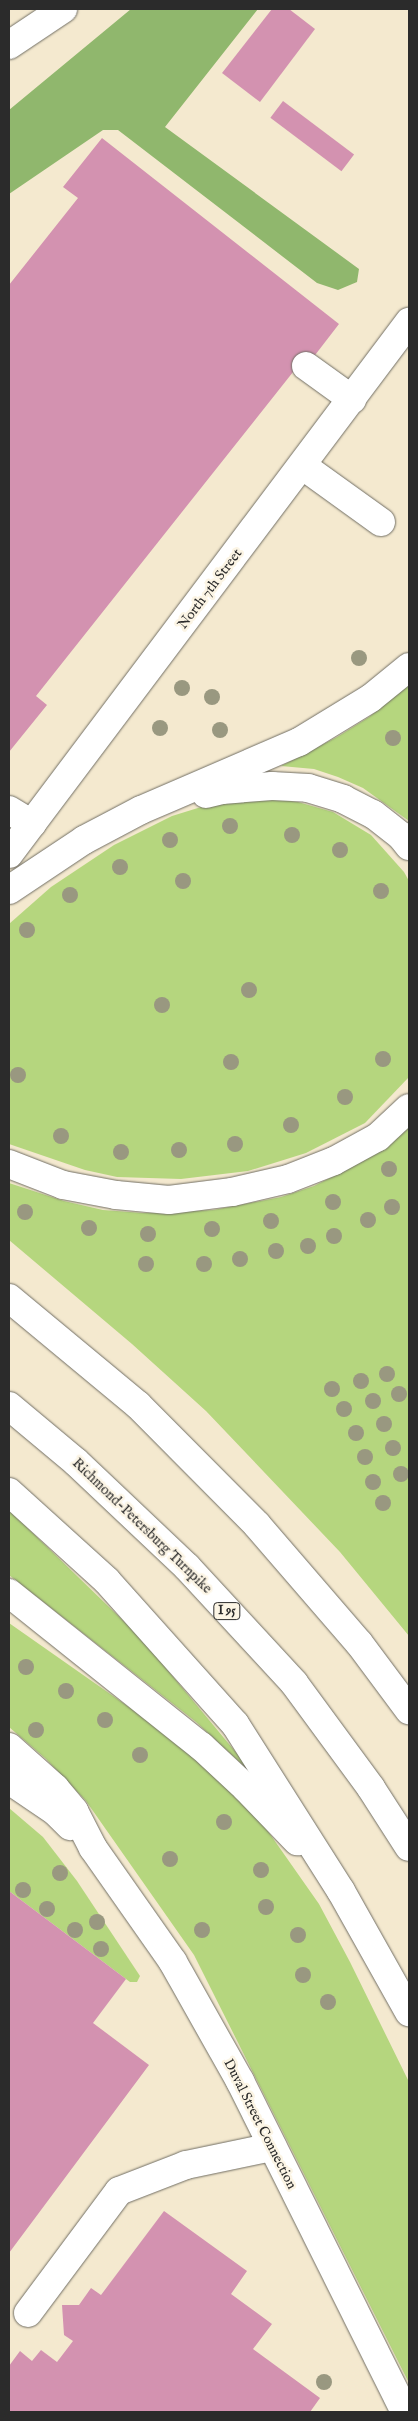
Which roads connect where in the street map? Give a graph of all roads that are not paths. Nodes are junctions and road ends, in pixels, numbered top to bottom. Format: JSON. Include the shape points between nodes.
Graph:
{"nodes":[{"id":1,"x":63,"y":9,"type":"edge"},
{"id":2,"x":9,"y":45,"type":"edge"},
{"id":3,"x":409,"y":322,"type":"edge"},
{"id":4,"x":306,"y":366,"type":"dead end"},
{"id":5,"x":352,"y":399,"type":"junction"},
{"id":6,"x":303,"y":466,"type":"junction"},
{"id":7,"x":382,"y":522,"type":"dead end"},
{"id":8,"x":409,"y":666,"type":"edge"},
{"id":9,"x":9,"y":810,"type":"edge"},
{"id":10,"x":141,"y":810,"type":"junction"},
{"id":11,"x":32,"y":824,"type":"junction"},
{"id":12,"x":409,"y":846,"type":"edge"},
{"id":13,"x":9,"y":854,"type":"edge"},
{"id":14,"x":9,"y":890,"type":"edge"},
{"id":15,"x":409,"y":1108,"type":"edge"},
{"id":16,"x":9,"y":1164,"type":"edge"},
{"id":17,"x":9,"y":1298,"type":"edge"},
{"id":18,"x":9,"y":1406,"type":"edge"},
{"id":19,"x":9,"y":1492,"type":"edge"},
{"id":20,"x":9,"y":1593,"type":"edge"},
{"id":21,"x":409,"y":1710,"type":"edge"},
{"id":22,"x":9,"y":1747,"type":"edge"},
{"id":23,"x":9,"y":1780,"type":"edge"},
{"id":24,"x":409,"y":1847,"type":"edge"},
{"id":25,"x":93,"y":1848,"type":"junction"},
{"id":26,"x":341,"y":1891,"type":"junction"},
{"id":27,"x":409,"y":2012,"type":"edge"},
{"id":28,"x":272,"y":2147,"type":"junction"},
{"id":29,"x":28,"y":2312,"type":"dead end"},
{"id":30,"x":405,"y":2412,"type":"edge"}],
"edges":[{"from":1,"to":2,"type":"main road"},
{"from":3,"to":5,"type":"main road","name":"North 7th Street"},
{"from":4,"to":5,"type":"main road"},
{"from":5,"to":6,"type":"main road","name":"North 7th Street"},
{"from":6,"to":7,"type":"main road"},
{"from":6,"to":11,"type":"main road","name":"North 7th Street"},
{"from":8,"to":10,"type":"main road","via":[[371,698],[299,742]]},
{"from":9,"to":11,"type":"main road"},
{"from":10,"to":12,"type":"main road","via":[[222,790],[272,786],[308,788],[373,814]]},
{"from":10,"to":14,"type":"main road","via":[[84,840]]},
{"from":11,"to":13,"type":"main road","name":"North 7th Street"},
{"from":15,"to":16,"type":"main road","via":[[378,1137],[334,1161],[288,1179],[232,1192],[169,1200],[116,1195],[63,1184]]},
{"from":17,"to":21,"type":"main road","via":[[138,1406],[256,1524],[359,1642]]},
{"from":18,"to":24,"type":"main road","name":"Richmond-Petersburg Turnpike","number":"I 95","via":[[76,1462],[187,1567],[294,1683],[371,1788]]},
{"from":19,"to":26,"type":"main road","via":[[107,1581],[235,1724]]},
{"from":20,"to":26,"type":"main road","via":[[201,1746],[246,1788]]},
{"from":22,"to":25,"type":"main road","name":"Duval Street Connection","via":[[55,1788],[74,1811]]},
{"from":23,"to":25,"type":"main road","name":"Duval Street Connection","via":[[56,1812]]},
{"from":25,"to":28,"type":"main road","name":"Duval Street Connection","via":[[173,1962],[240,2081]]},
{"from":26,"to":27,"type":"main road"},
{"from":28,"to":29,"type":"main road","via":[[186,2165],[119,2191]]},
{"from":28,"to":30,"type":"main road","name":"Duval Street Connection"}]}
